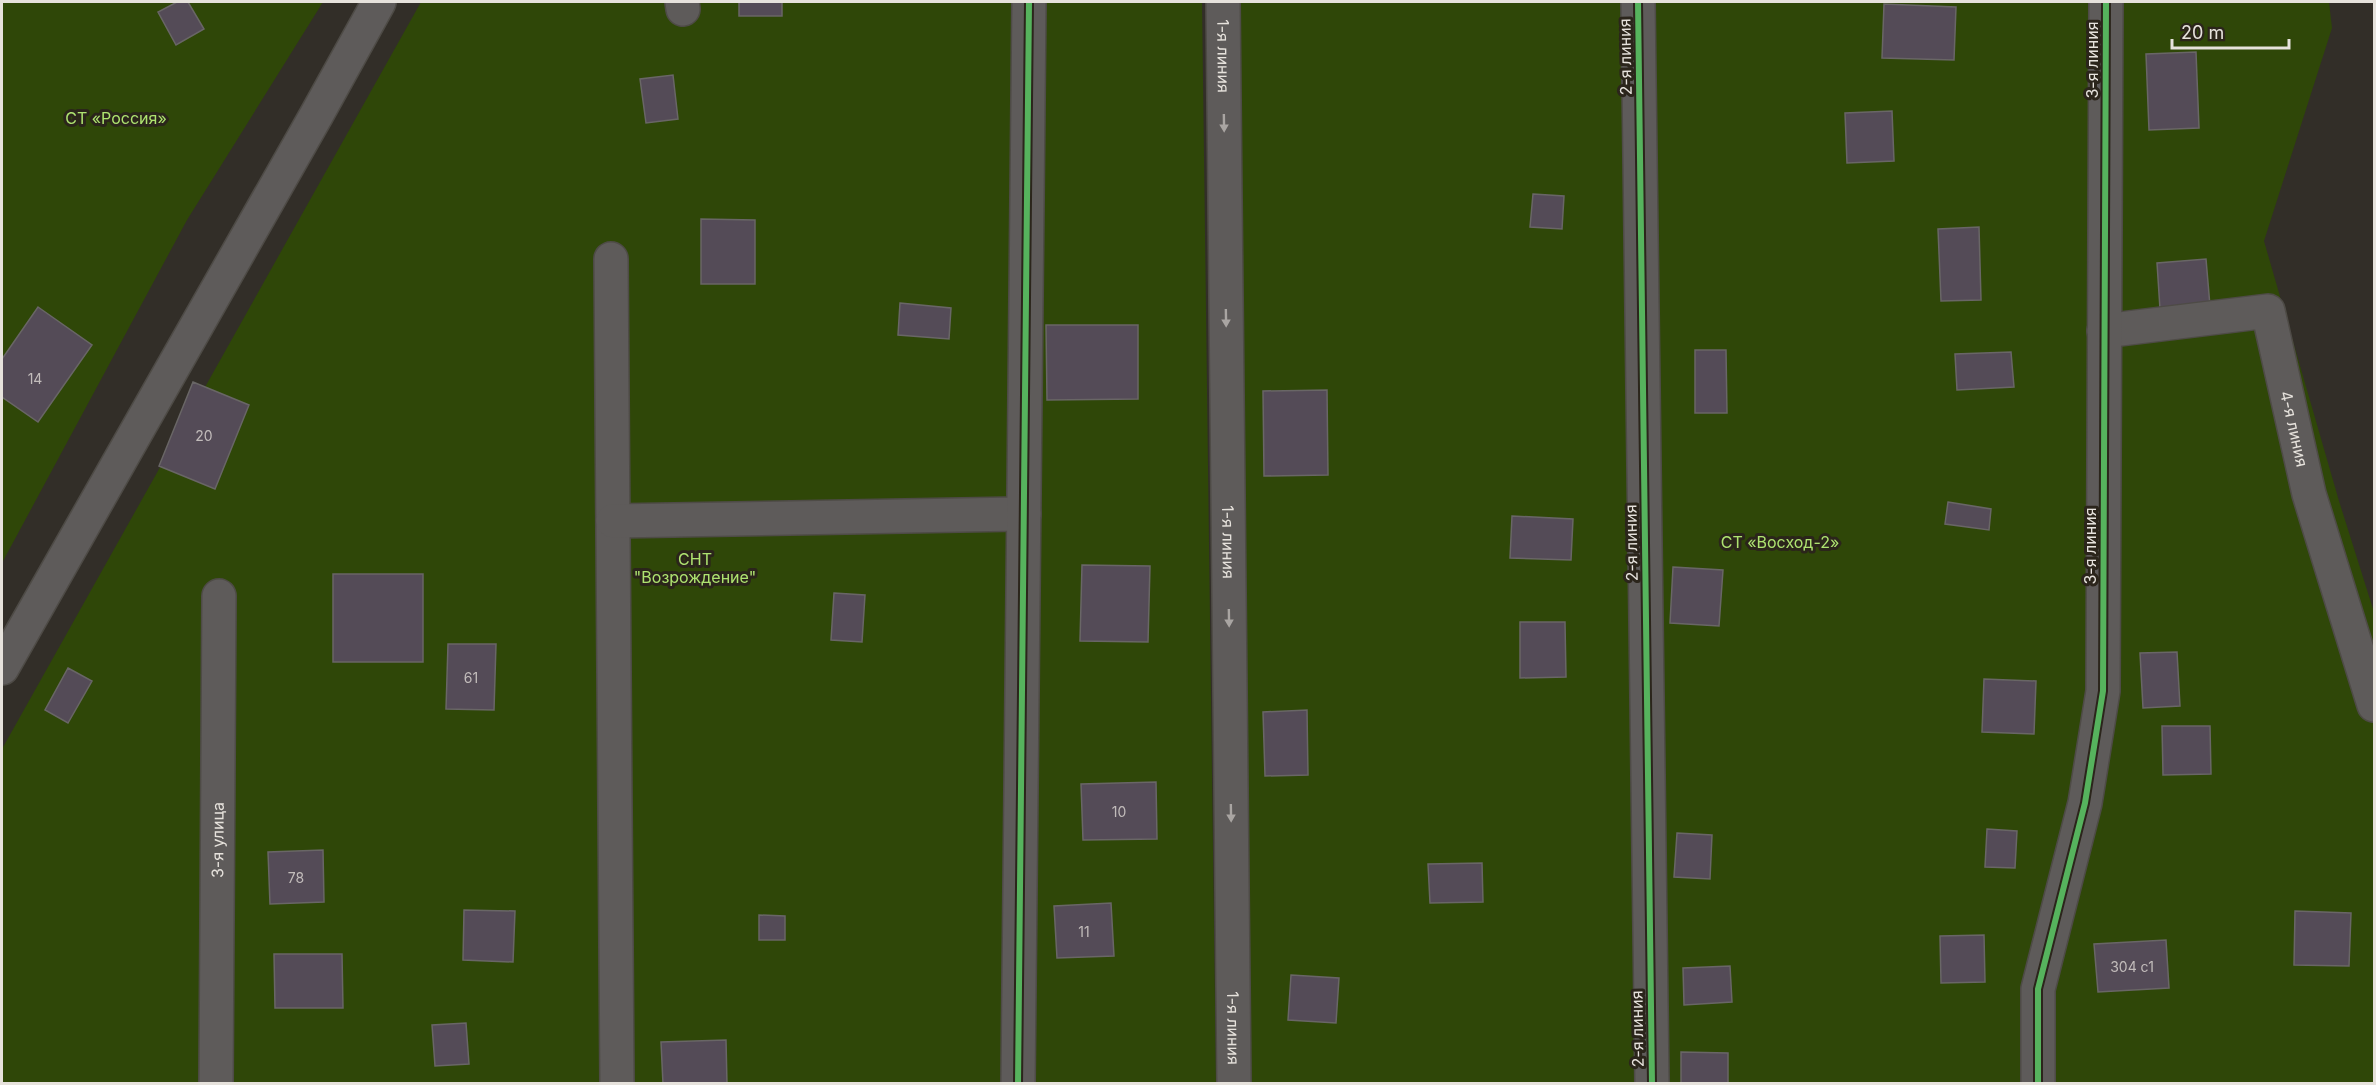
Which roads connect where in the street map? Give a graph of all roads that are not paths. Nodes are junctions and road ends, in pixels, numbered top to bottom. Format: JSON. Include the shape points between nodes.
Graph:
{"nodes":[{"id":1,"x":379,"y":2,"type":"edge"},
{"id":2,"x":1029,"y":2,"type":"edge"},
{"id":3,"x":1223,"y":2,"type":"edge"},
{"id":4,"x":1638,"y":2,"type":"edge"},
{"id":5,"x":2106,"y":2,"type":"edge"},
{"id":6,"x":611,"y":259,"type":"dead end"},
{"id":7,"x":2104,"y":331,"type":"junction"},
{"id":8,"x":1024,"y":514,"type":"junction"},
{"id":9,"x":614,"y":521,"type":"junction"},
{"id":10,"x":219,"y":596,"type":"dead end"},
{"id":11,"x":2,"y":668,"type":"edge"},
{"id":12,"x":2374,"y":705,"type":"edge"},
{"id":13,"x":216,"y":1083,"type":"edge"},
{"id":14,"x":617,"y":1083,"type":"edge"},
{"id":15,"x":1018,"y":1083,"type":"edge"},
{"id":16,"x":1234,"y":1083,"type":"edge"},
{"id":17,"x":1652,"y":1083,"type":"edge"},
{"id":18,"x":2038,"y":1083,"type":"edge"}],
"edges":[{"from":1,"to":11,"type":"street"},
{"from":2,"to":8,"type":"street"},
{"from":3,"to":16,"type":"street","name":"1-я линия","one_way":true},
{"from":4,"to":17,"type":"street","name":"2-я линия"},
{"from":5,"to":7,"type":"street","name":"3-я линия"},
{"from":6,"to":9,"type":"street"},
{"from":7,"to":12,"type":"street","name":"4-я линия","via":[[2268,311],[2309,494]]},
{"from":7,"to":18,"type":"street","name":"3-я линия","via":[[2103,691],[2085,802],[2038,989]]},
{"from":8,"to":9,"type":"street"},
{"from":8,"to":15,"type":"street"},
{"from":9,"to":14,"type":"street"},
{"from":10,"to":13,"type":"street","name":"3-я улица"}]}
